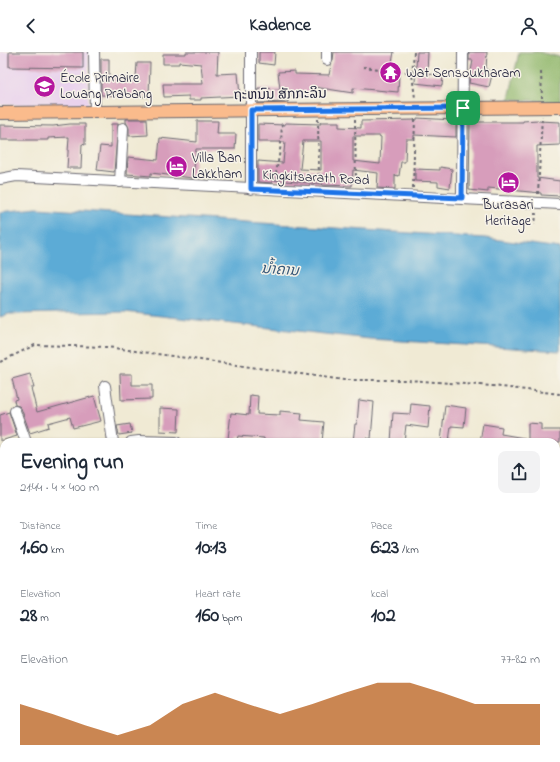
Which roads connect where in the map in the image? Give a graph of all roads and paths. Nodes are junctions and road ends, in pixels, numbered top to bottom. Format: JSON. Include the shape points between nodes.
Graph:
{"nodes":[{"id":1,"x":94,"y":52,"type":"edge"},
{"id":2,"x":251,"y":52,"type":"edge"},
{"id":3,"x":414,"y":52,"type":"edge"},
{"id":4,"x":463,"y":52,"type":"edge"},
{"id":5,"x":363,"y":67,"type":"dead end"},
{"id":6,"x":541,"y":72,"type":"dead end"},
{"id":7,"x":412,"y":73,"type":"junction"},
{"id":8,"x":542,"y":107,"type":"junction"},
{"id":9,"x":560,"y":107,"type":"edge"},
{"id":10,"x":463,"y":108,"type":"junction"},
{"id":11,"x":356,"y":109,"type":"junction"},
{"id":12,"x":415,"y":109,"type":"junction"},
{"id":13,"x":251,"y":110,"type":"junction"},
{"id":14,"x":282,"y":110,"type":"junction"},
{"id":15,"x":318,"y":110,"type":"junction"},
{"id":16,"x":95,"y":112,"type":"junction"},
{"id":17,"x":0,"y":113,"type":"edge"},
{"id":18,"x":123,"y":119,"type":"junction"},
{"id":19,"x":0,"y":180,"type":"edge"},
{"id":20,"x":120,"y":182,"type":"junction"},
{"id":21,"x":251,"y":189,"type":"junction"},
{"id":22,"x":274,"y":189,"type":"junction"},
{"id":23,"x":319,"y":192,"type":"junction"},
{"id":24,"x":356,"y":193,"type":"junction"},
{"id":25,"x":413,"y":197,"type":"junction"},
{"id":26,"x":462,"y":198,"type":"junction"},
{"id":27,"x":538,"y":203,"type":"junction"},
{"id":28,"x":560,"y":204,"type":"edge"},
{"id":29,"x":528,"y":213,"type":"dead end"},
{"id":30,"x":535,"y":225,"type":"dead end"},
{"id":31,"x":0,"y":362,"type":"edge"},
{"id":32,"x":105,"y":386,"type":"dead end"},
{"id":33,"x":560,"y":394,"type":"edge"},
{"id":34,"x":15,"y":411,"type":"dead end"},
{"id":35,"x":25,"y":438,"type":"edge"},
{"id":36,"x":112,"y":438,"type":"edge"}],
"edges":[{"from":1,"to":16,"type":"street"},
{"from":2,"to":13,"type":"street"},
{"from":3,"to":7,"type":"path"},
{"from":4,"to":10,"type":"street"},
{"from":5,"to":7,"type":"path"},
{"from":6,"to":8,"type":"path"},
{"from":7,"to":12,"type":"path"},
{"from":8,"to":9,"type":"main road","name":"ຖະຫນົນ ສັກກະລິນ"},
{"from":8,"to":10,"type":"main road","name":"ຖະຫນົນ ສັກກະລິນ"},
{"from":8,"to":27,"type":"path"},
{"from":10,"to":12,"type":"main road","name":"ຖະຫນົນ ສັກກະລິນ"},
{"from":10,"to":26,"type":"street"},
{"from":11,"to":12,"type":"main road","name":"ຖະຫນົນ ສັກກະລິນ"},
{"from":11,"to":15,"type":"main road","name":"ຖະຫນົນ ສັກກະລິນ"},
{"from":11,"to":24,"type":"path"},
{"from":12,"to":25,"type":"path"},
{"from":13,"to":14,"type":"main road","name":"ຖະຫນົນ ສັກກະລິນ"},
{"from":13,"to":18,"type":"main road","name":"ຖະຫນົນ ສັກກະລິນ"},
{"from":13,"to":21,"type":"street"},
{"from":14,"to":15,"type":"main road","name":"ຖະຫນົນ ສັກກະລິນ"},
{"from":14,"to":22,"type":"path","via":[[281,144]]},
{"from":15,"to":23,"type":"path"},
{"from":16,"to":17,"type":"main road","name":"ຖະຫນົນ ສັກກະລິນ"},
{"from":16,"to":18,"type":"main road","name":"ຖະຫນົນ ສັກກະລິນ"},
{"from":18,"to":20,"type":"street"},
{"from":19,"to":20,"type":"street","name":"Kingkitsarath Road","via":[[16,176]]},
{"from":20,"to":21,"type":"street","name":"Kingkitsarath Road"},
{"from":21,"to":22,"type":"street","name":"Kingkitsarath Road"},
{"from":22,"to":23,"type":"street","name":"Kingkitsarath Road"},
{"from":23,"to":24,"type":"street","name":"Kingkitsarath Road"},
{"from":24,"to":25,"type":"street","name":"Kingkitsarath Road"},
{"from":25,"to":26,"type":"street","name":"Kingkitsarath Road"},
{"from":26,"to":27,"type":"street","name":"Kingkitsarath Road"},
{"from":27,"to":28,"type":"street","name":"Kingkitsarath Road"},
{"from":29,"to":30,"type":"path","via":[[536,214]]},
{"from":31,"to":33,"type":"path","via":[[35,345],[107,347],[344,380],[408,380]]},
{"from":32,"to":36,"type":"street"},
{"from":34,"to":35,"type":"street"}]}
